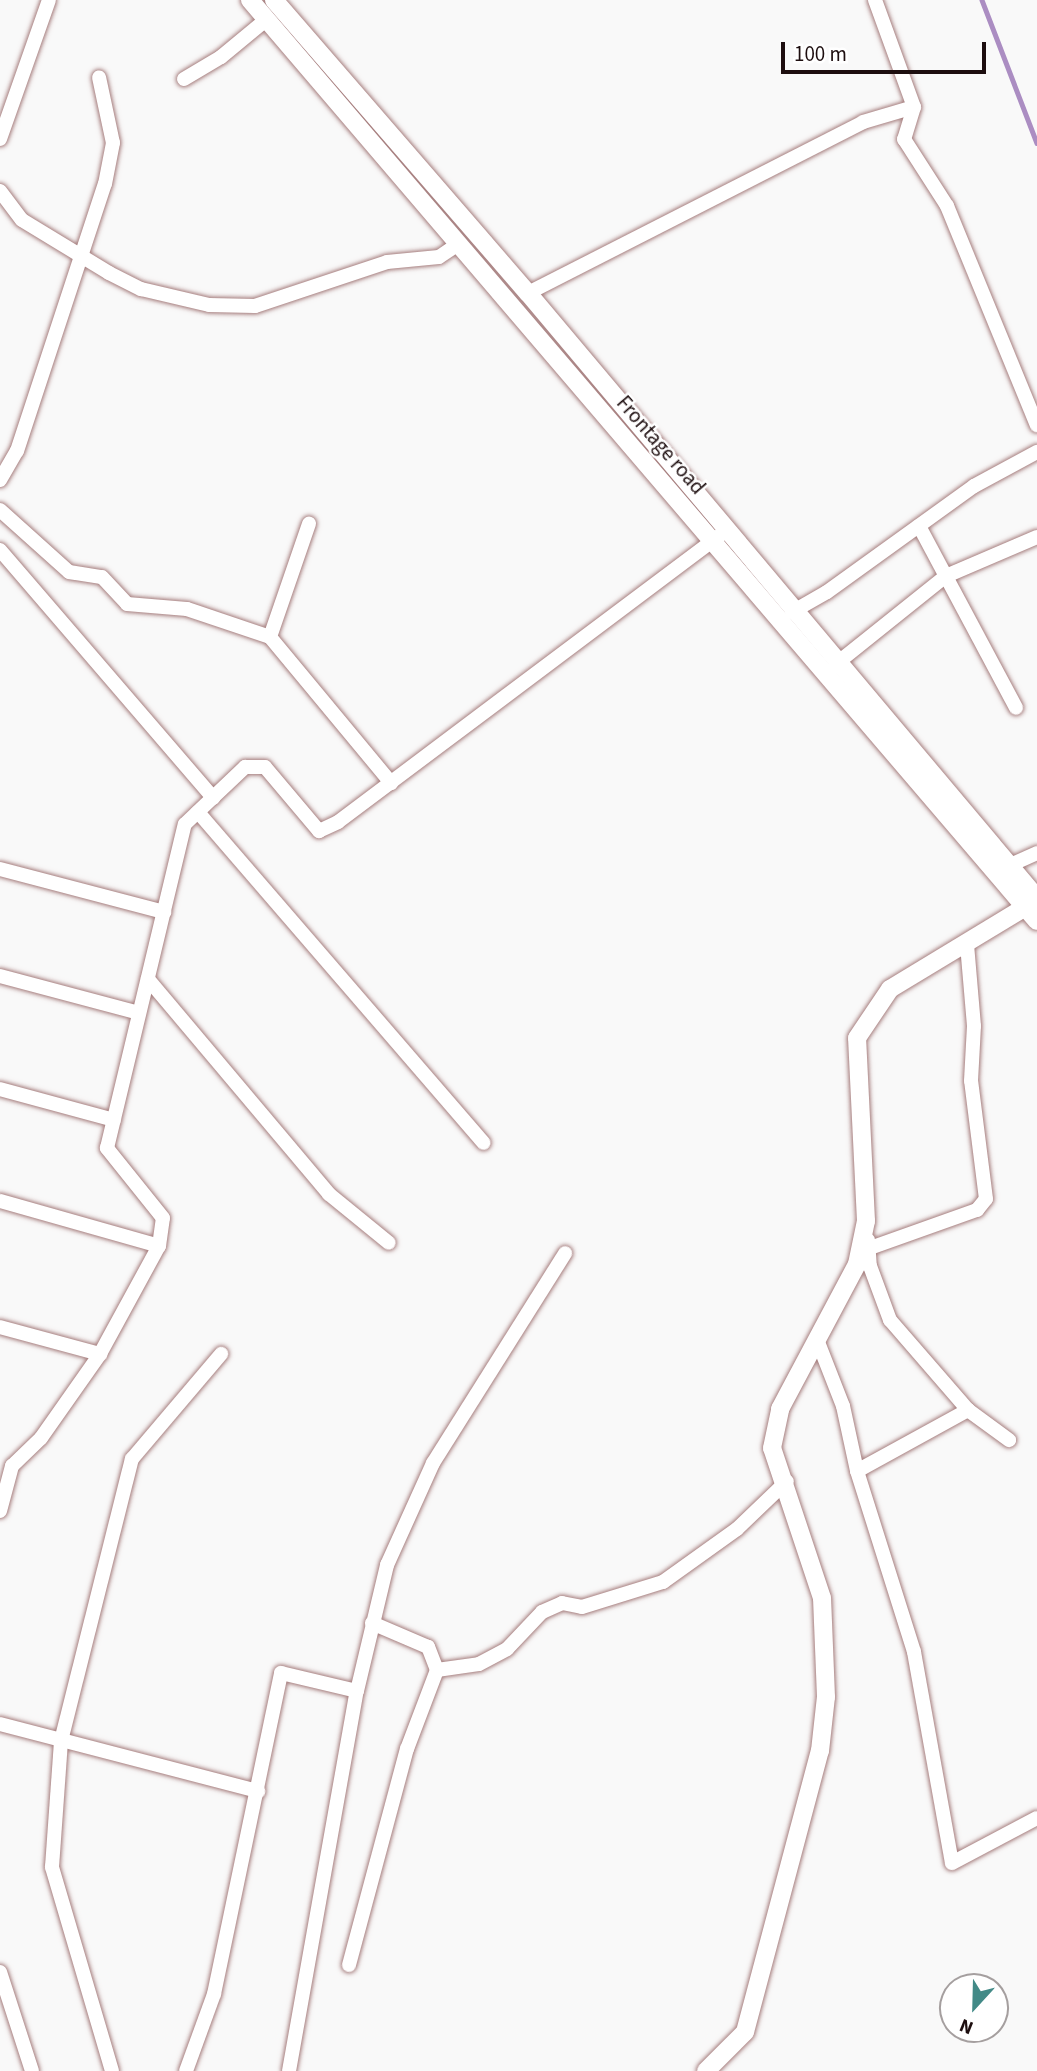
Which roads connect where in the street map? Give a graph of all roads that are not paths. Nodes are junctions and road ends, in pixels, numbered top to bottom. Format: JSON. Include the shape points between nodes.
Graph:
{"nodes":[{"id":1,"x":49,"y":0,"type":"edge"},
{"id":2,"x":250,"y":0,"type":"edge"},
{"id":3,"x":274,"y":0,"type":"edge"},
{"id":4,"x":875,"y":0,"type":"edge"},
{"id":5,"x":267,"y":19,"type":"junction"},
{"id":6,"x":99,"y":77,"type":"dead end"},
{"id":7,"x":184,"y":79,"type":"dead end"},
{"id":8,"x":914,"y":107,"type":"junction"},
{"id":9,"x":0,"y":139,"type":"edge"},
{"id":10,"x":0,"y":191,"type":"edge"},
{"id":11,"x":458,"y":244,"type":"junction"},
{"id":12,"x":79,"y":254,"type":"junction"},
{"id":13,"x":528,"y":293,"type":"junction"},
{"id":14,"x":1037,"y":425,"type":"edge"},
{"id":15,"x":1037,"y":452,"type":"edge"},
{"id":16,"x":0,"y":480,"type":"edge"},
{"id":17,"x":0,"y":510,"type":"edge"},
{"id":18,"x":309,"y":524,"type":"dead end"},
{"id":19,"x":919,"y":526,"type":"junction"},
{"id":20,"x":720,"y":535,"type":"junction"},
{"id":21,"x":1037,"y":537,"type":"edge"},
{"id":22,"x":0,"y":550,"type":"edge"},
{"id":23,"x":946,"y":576,"type":"junction"},
{"id":24,"x":792,"y":612,"type":"junction"},
{"id":25,"x":270,"y":637,"type":"junction"},
{"id":26,"x":836,"y":664,"type":"junction"},
{"id":27,"x":1016,"y":709,"type":"dead end"},
{"id":28,"x":391,"y":783,"type":"junction"},
{"id":29,"x":213,"y":798,"type":"junction"},
{"id":30,"x":198,"y":812,"type":"junction"},
{"id":31,"x":1037,"y":853,"type":"edge"},
{"id":32,"x":1009,"y":866,"type":"junction"},
{"id":33,"x":0,"y":869,"type":"edge"},
{"id":34,"x":1034,"y":907,"type":"edge"},
{"id":35,"x":164,"y":912,"type":"junction"},
{"id":36,"x":967,"y":945,"type":"junction"},
{"id":37,"x":0,"y":976,"type":"edge"},
{"id":38,"x":148,"y":979,"type":"junction"},
{"id":39,"x":139,"y":1013,"type":"junction"},
{"id":40,"x":0,"y":1089,"type":"edge"},
{"id":41,"x":114,"y":1121,"type":"junction"},
{"id":42,"x":484,"y":1143,"type":"dead end"},
{"id":43,"x":0,"y":1201,"type":"edge"},
{"id":44,"x":866,"y":1221,"type":"junction"},
{"id":45,"x":389,"y":1243,"type":"dead end"},
{"id":46,"x":159,"y":1246,"type":"junction"},
{"id":47,"x":870,"y":1248,"type":"junction"},
{"id":48,"x":565,"y":1253,"type":"dead end"},
{"id":49,"x":0,"y":1327,"type":"edge"},
{"id":50,"x":818,"y":1342,"type":"junction"},
{"id":51,"x":100,"y":1354,"type":"junction"},
{"id":52,"x":221,"y":1354,"type":"dead end"},
{"id":53,"x":968,"y":1410,"type":"junction"},
{"id":54,"x":1009,"y":1440,"type":"dead end"},
{"id":55,"x":6,"y":1464,"type":"edge"},
{"id":56,"x":857,"y":1471,"type":"junction"},
{"id":57,"x":787,"y":1481,"type":"junction"},
{"id":58,"x":0,"y":1511,"type":"edge"},
{"id":59,"x":372,"y":1623,"type":"junction"},
{"id":60,"x":438,"y":1670,"type":"junction"},
{"id":61,"x":357,"y":1691,"type":"junction"},
{"id":62,"x":0,"y":1724,"type":"edge"},
{"id":63,"x":61,"y":1741,"type":"junction"},
{"id":64,"x":258,"y":1791,"type":"junction"},
{"id":65,"x":1037,"y":1818,"type":"edge"},
{"id":66,"x":349,"y":1965,"type":"dead end"},
{"id":67,"x":0,"y":1972,"type":"edge"},
{"id":68,"x":32,"y":2071,"type":"edge"},
{"id":69,"x":112,"y":2071,"type":"edge"},
{"id":70,"x":186,"y":2071,"type":"edge"},
{"id":71,"x":289,"y":2071,"type":"edge"},
{"id":72,"x":706,"y":2071,"type":"edge"}],
"edges":[{"from":1,"to":9,"type":"street"},
{"from":2,"to":5,"type":"main road","name":"Frontage road"},
{"from":3,"to":13,"type":"main road"},
{"from":4,"to":8,"type":"street"},
{"from":5,"to":7,"type":"street","via":[[221,57]]},
{"from":5,"to":11,"type":"main road","name":"Frontage road"},
{"from":6,"to":12,"type":"street","via":[[113,143],[105,184]]},
{"from":8,"to":13,"type":"street","via":[[863,122]]},
{"from":8,"to":14,"type":"street","via":[[904,139],[947,206]]},
{"from":10,"to":12,"type":"street","via":[[22,220]]},
{"from":11,"to":12,"type":"street","via":[[439,257],[387,262],[255,306],[209,305],[141,289]]},
{"from":11,"to":20,"type":"main road","name":"Frontage road"},
{"from":12,"to":16,"type":"street","via":[[26,425]]},
{"from":13,"to":20,"type":"main road"},
{"from":15,"to":19,"type":"street","via":[[974,486]]},
{"from":17,"to":25,"type":"street","via":[[69,572],[102,577],[127,604],[187,609]]},
{"from":18,"to":25,"type":"street"},
{"from":19,"to":23,"type":"street"},
{"from":19,"to":24,"type":"street","via":[[828,592]]},
{"from":20,"to":24,"type":"main road"},
{"from":20,"to":28,"type":"street"},
{"from":20,"to":34,"type":"main road","name":"Frontage road"},
{"from":21,"to":23,"type":"street"},
{"from":22,"to":29,"type":"street"},
{"from":23,"to":26,"type":"street"},
{"from":23,"to":27,"type":"street"},
{"from":24,"to":26,"type":"main road"},
{"from":25,"to":28,"type":"street"},
{"from":26,"to":32,"type":"main road"},
{"from":28,"to":29,"type":"street","via":[[319,831],[265,766],[245,767]]},
{"from":29,"to":30,"type":"street"},
{"from":30,"to":35,"type":"street","via":[[185,824]]},
{"from":30,"to":42,"type":"street"},
{"from":31,"to":32,"type":"street"},
{"from":32,"to":34,"type":"main road"},
{"from":33,"to":35,"type":"street"},
{"from":34,"to":36,"type":"main road"},
{"from":35,"to":38,"type":"street"},
{"from":36,"to":44,"type":"main road","via":[[890,989],[857,1038]]},
{"from":36,"to":47,"type":"street","via":[[974,1026],[971,1081],[986,1199],[976,1210]]},
{"from":37,"to":39,"type":"street"},
{"from":38,"to":39,"type":"street"},
{"from":38,"to":45,"type":"street","via":[[329,1194]]},
{"from":39,"to":41,"type":"street"},
{"from":40,"to":41,"type":"street"},
{"from":41,"to":46,"type":"street","via":[[107,1148],[163,1218]]},
{"from":43,"to":46,"type":"street"},
{"from":44,"to":47,"type":"street"},
{"from":44,"to":50,"type":"main road","via":[[857,1264]]},
{"from":46,"to":51,"type":"street"},
{"from":47,"to":53,"type":"street","via":[[870,1266],[890,1320]]},
{"from":48,"to":59,"type":"street","via":[[433,1463],[387,1565]]},
{"from":49,"to":51,"type":"street"},
{"from":50,"to":56,"type":"street","via":[[843,1406]]},
{"from":50,"to":57,"type":"main road","via":[[780,1409],[772,1448]]},
{"from":51,"to":55,"type":"street","via":[[41,1437]]},
{"from":52,"to":63,"type":"street","via":[[132,1459]]},
{"from":53,"to":54,"type":"street"},
{"from":53,"to":56,"type":"street"},
{"from":55,"to":58,"type":"street"},
{"from":56,"to":65,"type":"street","via":[[914,1652],[952,1863]]},
{"from":57,"to":60,"type":"street","via":[[737,1529],[663,1582],[582,1606],[562,1603],[542,1612],[507,1649],[479,1664]]},
{"from":57,"to":72,"type":"main road","via":[[822,1598],[826,1696],[820,1751],[745,2032]]},
{"from":59,"to":60,"type":"street","via":[[428,1647]]},
{"from":59,"to":61,"type":"street"},
{"from":60,"to":66,"type":"street","via":[[407,1749]]},
{"from":61,"to":64,"type":"street","via":[[281,1673]]},
{"from":61,"to":71,"type":"street"},
{"from":62,"to":63,"type":"street"},
{"from":63,"to":64,"type":"street"},
{"from":63,"to":69,"type":"street","via":[[52,1867]]},
{"from":64,"to":70,"type":"street","via":[[214,1994]]},
{"from":67,"to":68,"type":"street"}]}
